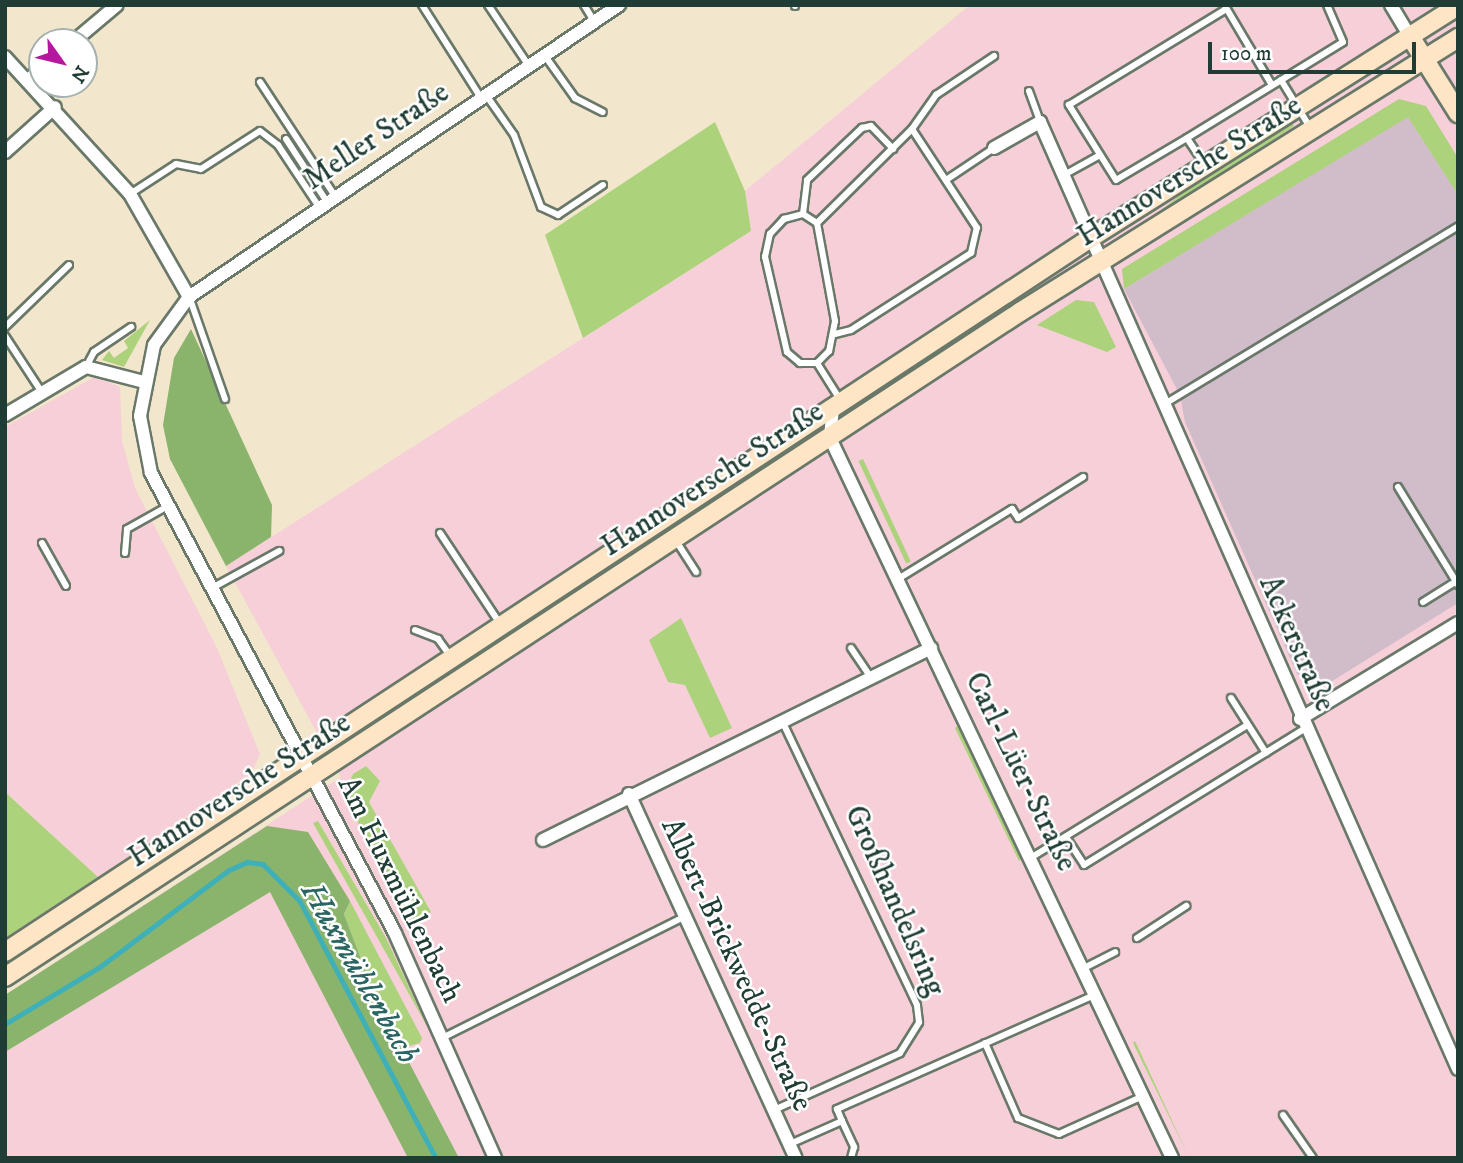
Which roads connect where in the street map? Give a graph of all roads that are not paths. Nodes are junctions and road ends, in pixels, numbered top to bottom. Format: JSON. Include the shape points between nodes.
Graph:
{"nodes":[{"id":1,"x":117,"y":5,"type":"edge"},
{"id":2,"x":422,"y":5,"type":"edge"},
{"id":3,"x":488,"y":5,"type":"edge"},
{"id":4,"x":584,"y":5,"type":"edge"},
{"id":5,"x":619,"y":5,"type":"edge"},
{"id":6,"x":1326,"y":5,"type":"edge"},
{"id":7,"x":1391,"y":5,"type":"edge"},
{"id":8,"x":1458,"y":6,"type":"edge"},
{"id":9,"x":1226,"y":7,"type":"edge"},
{"id":10,"x":595,"y":22,"type":"junction"},
{"id":11,"x":90,"y":28,"type":"edge"},
{"id":12,"x":1411,"y":38,"type":"junction"},
{"id":13,"x":1458,"y":38,"type":"edge"},
{"id":14,"x":545,"y":56,"type":"junction"},
{"id":15,"x":994,"y":56,"type":"dead end"},
{"id":16,"x":5,"y":57,"type":"edge"},
{"id":17,"x":1426,"y":60,"type":"junction"},
{"id":18,"x":529,"y":66,"type":"junction"},
{"id":19,"x":28,"y":80,"type":"edge"},
{"id":20,"x":1281,"y":80,"type":"junction"},
{"id":21,"x":260,"y":82,"type":"dead end"},
{"id":22,"x":1272,"y":85,"type":"junction"},
{"id":23,"x":1029,"y":91,"type":"dead end"},
{"id":24,"x":483,"y":97,"type":"junction"},
{"id":25,"x":46,"y":98,"type":"edge"},
{"id":26,"x":55,"y":107,"type":"junction"},
{"id":27,"x":1298,"y":109,"type":"junction"},
{"id":28,"x":603,"y":112,"type":"dead end"},
{"id":29,"x":1458,"y":113,"type":"edge"},
{"id":30,"x":1040,"y":122,"type":"junction"},
{"id":31,"x":912,"y":130,"type":"junction"},
{"id":32,"x":1312,"y":130,"type":"junction"},
{"id":33,"x":1187,"y":138,"type":"junction"},
{"id":34,"x":286,"y":139,"type":"dead end"},
{"id":35,"x":994,"y":148,"type":"joint"},
{"id":36,"x":892,"y":149,"type":"junction"},
{"id":37,"x":5,"y":152,"type":"edge"},
{"id":38,"x":1100,"y":155,"type":"junction"},
{"id":39,"x":1206,"y":166,"type":"junction"},
{"id":40,"x":1062,"y":176,"type":"junction"},
{"id":41,"x":946,"y":180,"type":"junction"},
{"id":42,"x":603,"y":185,"type":"dead end"},
{"id":43,"x":130,"y":194,"type":"junction"},
{"id":44,"x":327,"y":202,"type":"junction"},
{"id":45,"x":803,"y":214,"type":"junction"},
{"id":46,"x":817,"y":223,"type":"junction"},
{"id":47,"x":1458,"y":226,"type":"edge"},
{"id":48,"x":1089,"y":239,"type":"junction"},
{"id":49,"x":1098,"y":262,"type":"junction"},
{"id":50,"x":69,"y":265,"type":"dead end"},
{"id":51,"x":189,"y":296,"type":"junction"},
{"id":52,"x":5,"y":327,"type":"edge"},
{"id":53,"x":131,"y":327,"type":"dead end"},
{"id":54,"x":835,"y":334,"type":"junction"},
{"id":55,"x":5,"y":336,"type":"edge"},
{"id":56,"x":817,"y":362,"type":"junction"},
{"id":57,"x":86,"y":367,"type":"junction"},
{"id":58,"x":144,"y":383,"type":"junction"},
{"id":59,"x":41,"y":391,"type":"junction"},
{"id":60,"x":225,"y":399,"type":"dead end"},
{"id":61,"x":837,"y":405,"type":"junction"},
{"id":62,"x":1161,"y":406,"type":"junction"},
{"id":63,"x":5,"y":415,"type":"edge"},
{"id":64,"x":830,"y":438,"type":"junction"},
{"id":65,"x":1083,"y":477,"type":"dead end"},
{"id":66,"x":1398,"y":487,"type":"dead end"},
{"id":67,"x":1222,"y":505,"type":"dead end"},
{"id":68,"x":168,"y":506,"type":"junction"},
{"id":69,"x":1208,"y":512,"type":"junction"},
{"id":70,"x":440,"y":533,"type":"dead end"},
{"id":71,"x":675,"y":540,"type":"junction"},
{"id":72,"x":42,"y":543,"type":"dead end"},
{"id":73,"x":279,"y":551,"type":"dead end"},
{"id":74,"x":125,"y":553,"type":"dead end"},
{"id":75,"x":696,"y":572,"type":"dead end"},
{"id":76,"x":898,"y":579,"type":"junction"},
{"id":77,"x":1457,"y":583,"type":"edge"},
{"id":78,"x":66,"y":586,"type":"dead end"},
{"id":79,"x":212,"y":588,"type":"junction"},
{"id":80,"x":1262,"y":595,"type":"dead end"},
{"id":81,"x":1248,"y":601,"type":"junction"},
{"id":82,"x":1423,"y":602,"type":"dead end"},
{"id":83,"x":1458,"y":623,"type":"edge"},
{"id":84,"x":502,"y":626,"type":"junction"},
{"id":85,"x":415,"y":630,"type":"dead end"},
{"id":86,"x":851,"y":648,"type":"dead end"},
{"id":87,"x":931,"y":648,"type":"junction"},
{"id":88,"x":452,"y":659,"type":"junction"},
{"id":89,"x":870,"y":676,"type":"junction"},
{"id":90,"x":1231,"y":698,"type":"dead end"},
{"id":91,"x":782,"y":719,"type":"junction"},
{"id":92,"x":1302,"y":724,"type":"junction"},
{"id":93,"x":1247,"y":725,"type":"junction"},
{"id":94,"x":1266,"y":753,"type":"junction"},
{"id":95,"x":302,"y":757,"type":"junction"},
{"id":96,"x":313,"y":777,"type":"junction"},
{"id":97,"x":629,"y":794,"type":"junction"},
{"id":98,"x":1066,"y":837,"type":"junction"},
{"id":99,"x":543,"y":839,"type":"dead end"},
{"id":100,"x":1032,"y":857,"type":"junction"},
{"id":101,"x":1186,"y":906,"type":"dead end"},
{"id":102,"x":684,"y":917,"type":"junction"},
{"id":103,"x":1137,"y":938,"type":"dead end"},
{"id":104,"x":1115,"y":951,"type":"dead end"},
{"id":105,"x":5,"y":952,"type":"edge"},
{"id":106,"x":1084,"y":968,"type":"junction"},
{"id":107,"x":5,"y":977,"type":"edge"},
{"id":108,"x":1096,"y":994,"type":"junction"},
{"id":109,"x":442,"y":1038,"type":"junction"},
{"id":110,"x":985,"y":1043,"type":"junction"},
{"id":111,"x":1458,"y":1069,"type":"edge"},
{"id":112,"x":1143,"y":1096,"type":"junction"},
{"id":113,"x":774,"y":1111,"type":"junction"},
{"id":114,"x":1283,"y":1115,"type":"dead end"},
{"id":115,"x":842,"y":1121,"type":"junction"},
{"id":116,"x":790,"y":1144,"type":"junction"},
{"id":117,"x":495,"y":1158,"type":"edge"},
{"id":118,"x":796,"y":1158,"type":"edge"},
{"id":119,"x":851,"y":1158,"type":"edge"},
{"id":120,"x":1172,"y":1158,"type":"edge"},
{"id":121,"x":1313,"y":1158,"type":"edge"}],
"edges":[{"from":1,"to":11,"type":"street"},
{"from":2,"to":24,"type":"lane"},
{"from":3,"to":18,"type":"lane"},
{"from":4,"to":10,"type":"lane"},
{"from":5,"to":10,"type":"street","name":"Meller Straße"},
{"from":6,"to":20,"type":"lane","via":[[1343,42]]},
{"from":7,"to":12,"type":"street"},
{"from":8,"to":12,"type":"main road","name":"Hannoversche Straße"},
{"from":9,"to":22,"type":"lane"},
{"from":9,"to":38,"type":"lane","via":[[1069,105]]},
{"from":10,"to":14,"type":"street","name":"Meller Straße"},
{"from":12,"to":17,"type":"main road"},
{"from":12,"to":27,"type":"main road","name":"Hannoversche Straße"},
{"from":13,"to":17,"type":"main road","name":"Hannoversche Straße"},
{"from":14,"to":18,"type":"street","name":"Meller Straße"},
{"from":14,"to":28,"type":"lane","via":[[575,98]]},
{"from":15,"to":31,"type":"lane","via":[[936,95]]},
{"from":16,"to":19,"type":"street"},
{"from":17,"to":29,"type":"main road"},
{"from":17,"to":32,"type":"main road","name":"Hannoversche Straße"},
{"from":18,"to":24,"type":"street","name":"Meller Straße"},
{"from":20,"to":22,"type":"lane"},
{"from":20,"to":27,"type":"lane"},
{"from":21,"to":44,"type":"lane"},
{"from":22,"to":33,"type":"lane"},
{"from":23,"to":30,"type":"lane"},
{"from":24,"to":42,"type":"lane","via":[[514,135],[541,207],[558,215]]},
{"from":24,"to":44,"type":"street","name":"Meller Straße"},
{"from":25,"to":26,"type":"street"},
{"from":26,"to":37,"type":"street"},
{"from":26,"to":43,"type":"street"},
{"from":27,"to":32,"type":"lane"},
{"from":27,"to":39,"type":"main road","name":"Hannoversche Straße"},
{"from":30,"to":35,"type":"street"},
{"from":30,"to":40,"type":"street","name":"Hannoversche Straße"},
{"from":31,"to":36,"type":"lane"},
{"from":31,"to":41,"type":"lane"},
{"from":32,"to":49,"type":"main road","name":"Hannoversche Straße"},
{"from":33,"to":38,"type":"lane","via":[[1116,180]]},
{"from":33,"to":39,"type":"lane"},
{"from":34,"to":44,"type":"lane"},
{"from":35,"to":41,"type":"lane"},
{"from":36,"to":45,"type":"lane","via":[[871,126],[862,128],[807,180]]},
{"from":36,"to":46,"type":"lane"},
{"from":38,"to":40,"type":"lane"},
{"from":39,"to":48,"type":"main road","name":"Hannoversche Straße"},
{"from":40,"to":48,"type":"street","name":"Hannoversche Straße"},
{"from":41,"to":54,"type":"lane","via":[[977,228],[971,253],[851,330]]},
{"from":43,"to":44,"type":"lane","via":[[176,164],[201,169],[260,131]]},
{"from":43,"to":51,"type":"street"},
{"from":44,"to":51,"type":"street","name":"Meller Straße"},
{"from":45,"to":46,"type":"lane"},
{"from":45,"to":56,"type":"lane","via":[[784,219],[770,234],[765,257],[787,352],[800,363]]},
{"from":46,"to":54,"type":"lane"},
{"from":47,"to":62,"type":"lane"},
{"from":48,"to":49,"type":"street","name":"Ackerstraße"},
{"from":48,"to":61,"type":"main road","name":"Hannoversche Straße"},
{"from":49,"to":62,"type":"street","name":"Ackerstraße"},
{"from":49,"to":64,"type":"main road","name":"Hannoversche Straße"},
{"from":50,"to":52,"type":"lane"},
{"from":51,"to":58,"type":"street","name":"Am Huxmühlenbach","via":[[155,345]]},
{"from":51,"to":60,"type":"lane"},
{"from":53,"to":57,"type":"lane","via":[[94,352]]},
{"from":54,"to":56,"type":"lane"},
{"from":55,"to":59,"type":"lane"},
{"from":56,"to":61,"type":"lane"},
{"from":57,"to":58,"type":"street"},
{"from":57,"to":59,"type":"street"},
{"from":58,"to":68,"type":"street","name":"Am Huxmühlenbach","via":[[142,443]]},
{"from":59,"to":63,"type":"street"},
{"from":61,"to":64,"type":"street","name":"Carl-Lüer-Straße"},
{"from":61,"to":84,"type":"main road","name":"Hannoversche Straße"},
{"from":62,"to":69,"type":"street","name":"Ackerstraße"},
{"from":64,"to":71,"type":"main road","name":"Hannoversche Straße"},
{"from":64,"to":76,"type":"street","name":"Carl-Lüer-Straße"},
{"from":65,"to":76,"type":"lane","via":[[1018,518],[1012,509]]},
{"from":66,"to":77,"type":"lane"},
{"from":67,"to":69,"type":"lane"},
{"from":68,"to":74,"type":"lane","via":[[127,529]]},
{"from":68,"to":79,"type":"street","name":"Am Huxmühlenbach"},
{"from":69,"to":81,"type":"street","name":"Ackerstraße"},
{"from":70,"to":84,"type":"lane"},
{"from":71,"to":75,"type":"lane"},
{"from":71,"to":96,"type":"main road","name":"Hannoversche Straße"},
{"from":72,"to":78,"type":"lane"},
{"from":73,"to":79,"type":"lane"},
{"from":76,"to":87,"type":"street","name":"Carl-Lüer-Straße"},
{"from":77,"to":82,"type":"lane"},
{"from":79,"to":95,"type":"street","name":"Am Huxmühlenbach"},
{"from":80,"to":81,"type":"lane"},
{"from":81,"to":92,"type":"street","name":"Ackerstraße"},
{"from":83,"to":92,"type":"street"},
{"from":84,"to":88,"type":"main road","name":"Hannoversche Straße"},
{"from":85,"to":88,"type":"lane","via":[[438,639]]},
{"from":86,"to":89,"type":"lane"},
{"from":87,"to":89,"type":"street"},
{"from":87,"to":100,"type":"street","name":"Carl-Lüer-Straße"},
{"from":88,"to":95,"type":"main road","name":"Hannoversche Straße"},
{"from":89,"to":91,"type":"street"},
{"from":90,"to":93,"type":"lane"},
{"from":91,"to":97,"type":"street"},
{"from":91,"to":113,"type":"lane","name":"Großhandelsring","via":[[917,1005],[919,1022],[900,1053]]},
{"from":92,"to":94,"type":"lane"},
{"from":92,"to":111,"type":"street","name":"Ackerstraße"},
{"from":93,"to":94,"type":"lane"},
{"from":93,"to":98,"type":"lane"},
{"from":94,"to":98,"type":"lane","via":[[1084,865]]},
{"from":95,"to":96,"type":"street","name":"Am Huxmühlenbach"},
{"from":95,"to":105,"type":"main road","name":"Hannoversche Straße"},
{"from":96,"to":107,"type":"main road","name":"Hannoversche Straße"},
{"from":96,"to":109,"type":"street","name":"Am Huxmühlenbach"},
{"from":97,"to":99,"type":"street"},
{"from":97,"to":102,"type":"street","name":"Albert-Brickwedde-Straße"},
{"from":98,"to":100,"type":"lane"},
{"from":100,"to":106,"type":"street","name":"Carl-Lüer-Straße"},
{"from":101,"to":103,"type":"lane"},
{"from":102,"to":109,"type":"lane"},
{"from":102,"to":113,"type":"street","name":"Albert-Brickwedde-Straße"},
{"from":104,"to":106,"type":"lane"},
{"from":106,"to":108,"type":"street","name":"Carl-Lüer-Straße"},
{"from":108,"to":110,"type":"lane"},
{"from":108,"to":112,"type":"street","name":"Carl-Lüer-Straße"},
{"from":109,"to":117,"type":"street","name":"Am Huxmühlenbach"},
{"from":110,"to":112,"type":"lane","via":[[1018,1118],[1059,1134]]},
{"from":110,"to":115,"type":"lane","via":[[837,1109]]},
{"from":112,"to":120,"type":"street","name":"Carl-Lüer-Straße"},
{"from":113,"to":116,"type":"street","name":"Albert-Brickwedde-Straße"},
{"from":114,"to":121,"type":"lane"},
{"from":115,"to":116,"type":"lane"},
{"from":115,"to":119,"type":"lane","via":[[854,1147]]},
{"from":116,"to":118,"type":"street","name":"Albert-Brickwedde-Straße"}]}
